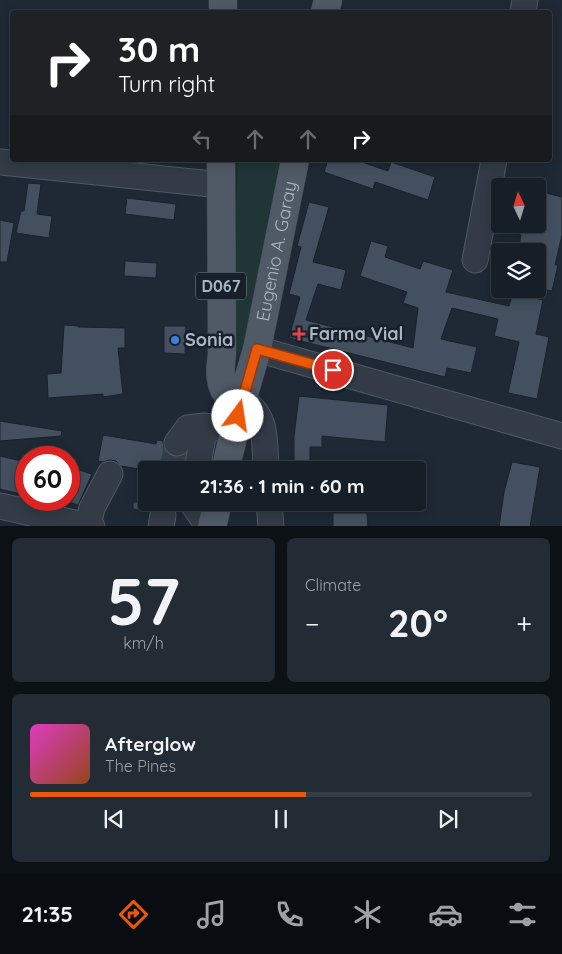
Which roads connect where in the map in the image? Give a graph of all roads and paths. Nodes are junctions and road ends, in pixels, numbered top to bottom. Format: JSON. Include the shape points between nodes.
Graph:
{"nodes":[{"id":1,"x":0,"y":162,"type":"edge"},
{"id":2,"x":295,"y":162,"type":"edge"},
{"id":3,"x":494,"y":162,"type":"edge"},
{"id":4,"x":221,"y":172,"type":"edge"},
{"id":5,"x":475,"y":260,"type":"dead end"},
{"id":6,"x":257,"y":349,"type":"junction"},
{"id":7,"x":242,"y":401,"type":"junction"},
{"id":8,"x":205,"y":426,"type":"junction"},
{"id":9,"x":234,"y":431,"type":"junction"},
{"id":10,"x":562,"y":436,"type":"edge"},
{"id":11,"x":177,"y":443,"type":"tunnel mouth"},
{"id":12,"x":199,"y":461,"type":"tunnel mouth"},
{"id":13,"x":227,"y":461,"type":"edge"},
{"id":14,"x":265,"y":461,"type":"edge"},
{"id":15,"x":110,"y":474,"type":"dead end"},
{"id":16,"x":0,"y":506,"type":"edge"},
{"id":17,"x":198,"y":511,"type":"edge"},
{"id":18,"x":215,"y":511,"type":"edge"},
{"id":19,"x":270,"y":511,"type":"edge"},
{"id":20,"x":90,"y":526,"type":"edge"},
{"id":21,"x":211,"y":526,"type":"edge"},
{"id":22,"x":271,"y":526,"type":"edge"}],
"edges":[{"from":1,"to":4,"type":"street"},
{"from":2,"to":6,"type":"main road","name":"Eugenio A. Garay","number":"D067"},
{"from":3,"to":5,"type":"street"},
{"from":4,"to":7,"type":"main road","number":"D067","via":[[222,354],[219,369],[222,384],[230,397]]},
{"from":6,"to":7,"type":"main road","name":"Eugenio A. Garay","number":"D067"},
{"from":6,"to":10,"type":"street"},
{"from":7,"to":9,"type":"main road","number":"D067"},
{"from":7,"to":14,"type":"street","via":[[256,411],[262,425]]},
{"from":8,"to":9,"type":"street"},
{"from":8,"to":11,"type":"street","via":[[188,428]]},
{"from":8,"to":12,"type":"street"},
{"from":9,"to":13,"type":"main road","number":"D067"},
{"from":15,"to":20,"type":"street","via":[[92,508]]},
{"from":16,"to":20,"type":"street"},
{"from":17,"to":21,"type":"street"},
{"from":18,"to":21,"type":"main road"},
{"from":19,"to":22,"type":"street"}]}
